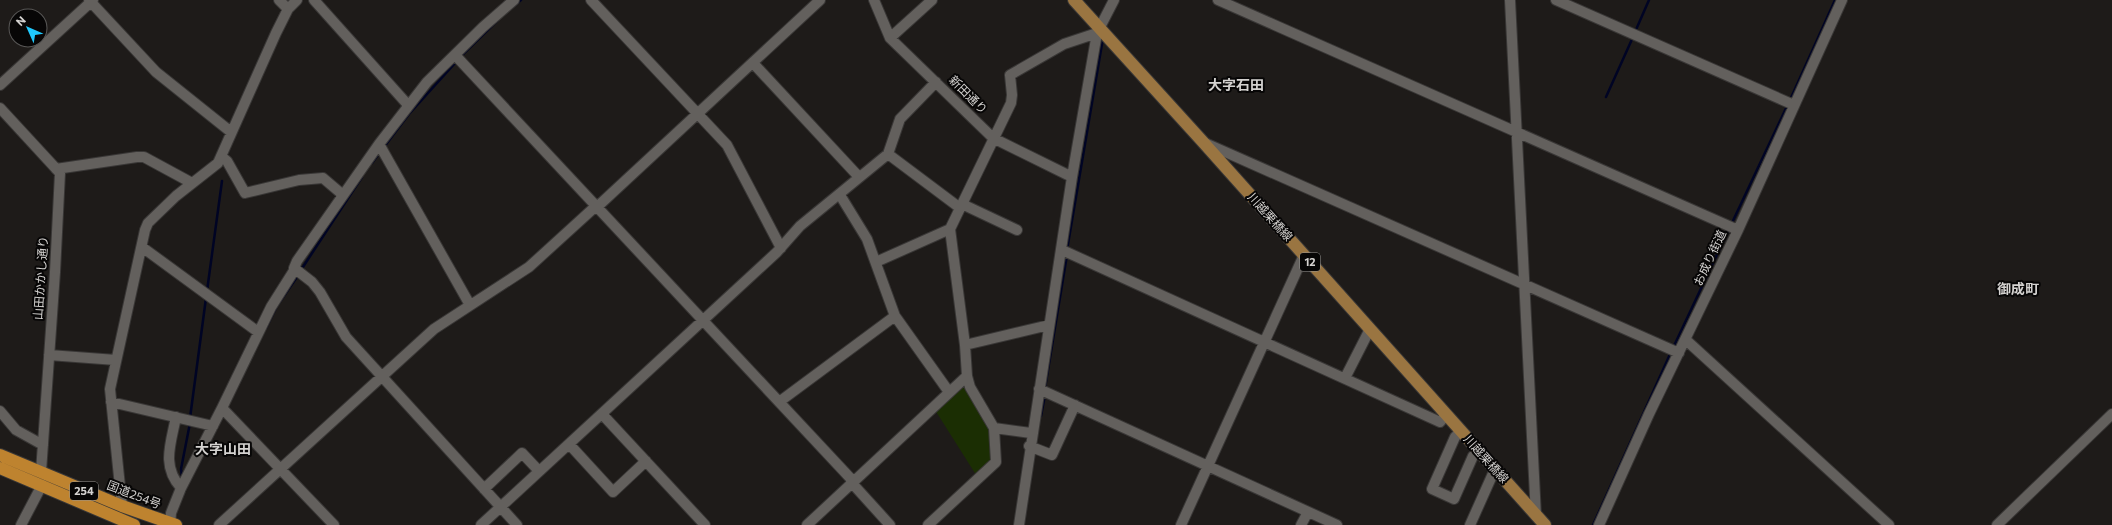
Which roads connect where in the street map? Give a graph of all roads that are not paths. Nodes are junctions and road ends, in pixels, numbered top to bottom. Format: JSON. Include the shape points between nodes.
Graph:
{"nodes":[{"id":1,"x":279,"y":0,"type":"edge"},
{"id":2,"x":297,"y":0,"type":"edge"},
{"id":3,"x":314,"y":0,"type":"edge"},
{"id":4,"x":514,"y":0,"type":"edge"},
{"id":5,"x":591,"y":0,"type":"edge"},
{"id":6,"x":820,"y":0,"type":"edge"},
{"id":7,"x":874,"y":0,"type":"edge"},
{"id":8,"x":932,"y":0,"type":"edge"},
{"id":9,"x":1074,"y":0,"type":"edge"},
{"id":10,"x":1114,"y":0,"type":"edge"},
{"id":11,"x":1218,"y":0,"type":"edge"},
{"id":12,"x":1510,"y":0,"type":"edge"},
{"id":13,"x":1556,"y":0,"type":"edge"},
{"id":14,"x":1842,"y":0,"type":"edge"},
{"id":15,"x":91,"y":1,"type":"edge"},
{"id":16,"x":288,"y":9,"type":"junction"},
{"id":17,"x":1098,"y":31,"type":"junction"},
{"id":18,"x":890,"y":38,"type":"junction"},
{"id":19,"x":454,"y":54,"type":"junction"},
{"id":20,"x":753,"y":63,"type":"junction"},
{"id":21,"x":936,"y":82,"type":"junction"},
{"id":22,"x":0,"y":84,"type":"edge"},
{"id":23,"x":1794,"y":105,"type":"junction"},
{"id":24,"x":408,"y":106,"type":"junction"},
{"id":25,"x":0,"y":108,"type":"edge"},
{"id":26,"x":698,"y":114,"type":"junction"},
{"id":27,"x":232,"y":132,"type":"junction"},
{"id":28,"x":1517,"y":132,"type":"junction"},
{"id":29,"x":993,"y":138,"type":"junction"},
{"id":30,"x":1203,"y":142,"type":"junction"},
{"id":31,"x":379,"y":144,"type":"junction"},
{"id":32,"x":888,"y":154,"type":"junction"},
{"id":33,"x":221,"y":156,"type":"junction"},
{"id":34,"x":56,"y":169,"type":"junction"},
{"id":35,"x":1072,"y":176,"type":"junction"},
{"id":36,"x":859,"y":177,"type":"junction"},
{"id":37,"x":192,"y":183,"type":"junction"},
{"id":38,"x":343,"y":195,"type":"junction"},
{"id":39,"x":840,"y":195,"type":"junction"},
{"id":40,"x":597,"y":206,"type":"junction"},
{"id":41,"x":961,"y":206,"type":"junction"},
{"id":42,"x":950,"y":229,"type":"junction"},
{"id":43,"x":1017,"y":230,"type":"dead end"},
{"id":44,"x":1738,"y":230,"type":"junction"},
{"id":45,"x":142,"y":247,"type":"junction"},
{"id":46,"x":781,"y":248,"type":"junction"},
{"id":47,"x":1062,"y":250,"type":"junction"},
{"id":48,"x":1304,"y":254,"type":"junction"},
{"id":49,"x":876,"y":262,"type":"junction"},
{"id":50,"x":296,"y":269,"type":"junction"},
{"id":51,"x":1524,"y":284,"type":"junction"},
{"id":52,"x":470,"y":305,"type":"junction"},
{"id":53,"x":895,"y":316,"type":"junction"},
{"id":54,"x":703,"y":320,"type":"junction"},
{"id":55,"x":1049,"y":325,"type":"junction"},
{"id":56,"x":1370,"y":329,"type":"junction"},
{"id":57,"x":258,"y":332,"type":"junction"},
{"id":58,"x":1686,"y":340,"type":"junction"},
{"id":59,"x":1265,"y":341,"type":"junction"},
{"id":60,"x":966,"y":345,"type":"junction"},
{"id":61,"x":1679,"y":353,"type":"junction"},
{"id":62,"x":49,"y":355,"type":"junction"},
{"id":63,"x":116,"y":360,"type":"junction"},
{"id":64,"x":967,"y":376,"type":"junction"},
{"id":65,"x":381,"y":377,"type":"junction"},
{"id":66,"x":1345,"y":378,"type":"junction"},
{"id":67,"x":1039,"y":389,"type":"junction"},
{"id":68,"x":949,"y":392,"type":"junction"},
{"id":69,"x":111,"y":402,"type":"junction"},
{"id":70,"x":779,"y":402,"type":"junction"},
{"id":71,"x":1075,"y":405,"type":"junction"},
{"id":72,"x":222,"y":408,"type":"junction"},
{"id":73,"x":0,"y":411,"type":"edge"},
{"id":74,"x":602,"y":414,"type":"junction"},
{"id":75,"x":2112,"y":414,"type":"edge"},
{"id":76,"x":1446,"y":415,"type":"junction"},
{"id":77,"x":176,"y":417,"type":"junction"},
{"id":78,"x":213,"y":426,"type":"junction"},
{"id":79,"x":994,"y":428,"type":"junction"},
{"id":80,"x":1461,"y":431,"type":"junction"},
{"id":81,"x":1031,"y":433,"type":"junction"},
{"id":82,"x":569,"y":444,"type":"junction"},
{"id":83,"x":43,"y":445,"type":"junction"},
{"id":84,"x":1029,"y":446,"type":"junction"},
{"id":85,"x":1479,"y":451,"type":"junction"},
{"id":86,"x":0,"y":455,"type":"edge"},
{"id":87,"x":646,"y":461,"type":"junction"},
{"id":88,"x":1208,"y":466,"type":"junction"},
{"id":89,"x":0,"y":468,"type":"edge"},
{"id":90,"x":280,"y":469,"type":"junction"},
{"id":91,"x":1496,"y":469,"type":"junction"},
{"id":92,"x":539,"y":471,"type":"junction"},
{"id":93,"x":41,"y":472,"type":"junction"},
{"id":94,"x":852,"y":482,"type":"junction"},
{"id":95,"x":42,"y":486,"type":"junction"},
{"id":96,"x":181,"y":488,"type":"junction"},
{"id":97,"x":484,"y":489,"type":"junction"},
{"id":98,"x":122,"y":506,"type":"junction"},
{"id":99,"x":500,"y":507,"type":"junction"},
{"id":100,"x":1308,"y":512,"type":"junction"},
{"id":101,"x":1536,"y":516,"type":"junction"},
{"id":102,"x":132,"y":524,"type":"edge"},
{"id":103,"x":172,"y":524,"type":"edge"},
{"id":104,"x":22,"y":525,"type":"edge"},
{"id":105,"x":219,"y":525,"type":"edge"},
{"id":106,"x":334,"y":525,"type":"edge"},
{"id":107,"x":481,"y":525,"type":"edge"},
{"id":108,"x":517,"y":525,"type":"edge"},
{"id":109,"x":705,"y":525,"type":"edge"},
{"id":110,"x":807,"y":525,"type":"edge"},
{"id":111,"x":890,"y":525,"type":"edge"},
{"id":112,"x":928,"y":525,"type":"edge"},
{"id":113,"x":1019,"y":525,"type":"edge"},
{"id":114,"x":1181,"y":525,"type":"edge"},
{"id":115,"x":1301,"y":525,"type":"edge"},
{"id":116,"x":1337,"y":525,"type":"edge"},
{"id":117,"x":1470,"y":525,"type":"edge"},
{"id":118,"x":1545,"y":525,"type":"edge"},
{"id":119,"x":1599,"y":525,"type":"edge"},
{"id":120,"x":1889,"y":525,"type":"edge"},
{"id":121,"x":1997,"y":525,"type":"edge"}],
"edges":[{"from":1,"to":16,"type":"street"},
{"from":2,"to":16,"type":"street"},
{"from":3,"to":24,"type":"street"},
{"from":4,"to":19,"type":"street"},
{"from":5,"to":26,"type":"street"},
{"from":6,"to":20,"type":"street"},
{"from":7,"to":18,"type":"street","name":"新田通り"},
{"from":8,"to":18,"type":"street"},
{"from":9,"to":17,"type":"main road","name":"川越栗橋線","number":"12"},
{"from":10,"to":17,"type":"street"},
{"from":11,"to":28,"type":"street"},
{"from":12,"to":28,"type":"street"},
{"from":13,"to":23,"type":"street"},
{"from":14,"to":23,"type":"street","name":"お成り街道"},
{"from":15,"to":22,"type":"street"},
{"from":15,"to":27,"type":"street","via":[[156,72]]},
{"from":16,"to":27,"type":"street"},
{"from":17,"to":29,"type":"street","via":[[1064,44],[1010,75],[1011,103]]},
{"from":17,"to":30,"type":"main road","name":"川越栗橋線","number":"12"},
{"from":17,"to":35,"type":"street"},
{"from":18,"to":21,"type":"street","name":"新田通り"},
{"from":19,"to":24,"type":"street"},
{"from":19,"to":40,"type":"street"},
{"from":20,"to":26,"type":"street"},
{"from":20,"to":36,"type":"street"},
{"from":21,"to":29,"type":"street","name":"新田通り"},
{"from":21,"to":32,"type":"street","via":[[900,120]]},
{"from":23,"to":44,"type":"street","name":"お成り街道"},
{"from":24,"to":31,"type":"street"},
{"from":25,"to":34,"type":"street"},
{"from":26,"to":40,"type":"street"},
{"from":26,"to":46,"type":"street","via":[[727,146]]},
{"from":27,"to":33,"type":"street"},
{"from":28,"to":44,"type":"street"},
{"from":28,"to":51,"type":"street"},
{"from":29,"to":35,"type":"street","name":"新田通り"},
{"from":29,"to":41,"type":"street"},
{"from":30,"to":48,"type":"main road","name":"川越栗橋線","number":"12"},
{"from":30,"to":51,"type":"street"},
{"from":31,"to":38,"type":"street"},
{"from":31,"to":52,"type":"street"},
{"from":32,"to":36,"type":"street"},
{"from":32,"to":41,"type":"street"},
{"from":33,"to":37,"type":"street","via":[[218,163]]},
{"from":33,"to":38,"type":"street","via":[[227,161],[247,194],[299,180],[323,178]]},
{"from":34,"to":37,"type":"street","via":[[144,157]]},
{"from":34,"to":62,"type":"street","name":"山田かかし通り","via":[[60,173]]},
{"from":35,"to":47,"type":"street"},
{"from":36,"to":39,"type":"street"},
{"from":37,"to":45,"type":"street","via":[[148,223]]},
{"from":38,"to":50,"type":"street","via":[[297,261]]},
{"from":39,"to":46,"type":"street","via":[[800,226]]},
{"from":39,"to":49,"type":"street","via":[[860,225]]},
{"from":40,"to":52,"type":"street","via":[[529,267]]},
{"from":40,"to":54,"type":"street"},
{"from":41,"to":42,"type":"street"},
{"from":41,"to":43,"type":"street"},
{"from":42,"to":49,"type":"street"},
{"from":42,"to":60,"type":"street"},
{"from":44,"to":58,"type":"street","name":"お成り街道"},
{"from":45,"to":57,"type":"street"},
{"from":45,"to":63,"type":"street"},
{"from":46,"to":54,"type":"street"},
{"from":47,"to":55,"type":"street"},
{"from":47,"to":59,"type":"street"},
{"from":48,"to":56,"type":"main road","name":"川越栗橋線","number":"12"},
{"from":48,"to":59,"type":"street"},
{"from":49,"to":53,"type":"street"},
{"from":50,"to":57,"type":"street","via":[[271,306]]},
{"from":50,"to":65,"type":"street","via":[[312,282],[346,337]]},
{"from":51,"to":61,"type":"street"},
{"from":51,"to":101,"type":"street"},
{"from":52,"to":65,"type":"street","via":[[434,329]]},
{"from":53,"to":68,"type":"street"},
{"from":53,"to":70,"type":"street"},
{"from":54,"to":70,"type":"street"},
{"from":54,"to":74,"type":"street"},
{"from":55,"to":60,"type":"street"},
{"from":55,"to":67,"type":"street"},
{"from":56,"to":66,"type":"street"},
{"from":56,"to":76,"type":"main road","name":"川越栗橋線","number":"12"},
{"from":57,"to":72,"type":"street"},
{"from":58,"to":61,"type":"street","name":"お成り街道"},
{"from":58,"to":120,"type":"street"},
{"from":59,"to":66,"type":"street"},
{"from":59,"to":88,"type":"street"},
{"from":60,"to":64,"type":"street"},
{"from":61,"to":119,"type":"street","name":"お成り街道"},
{"from":62,"to":63,"type":"street"},
{"from":62,"to":83,"type":"street","name":"山田かかし通り"},
{"from":63,"to":69,"type":"street","via":[[110,389]]},
{"from":64,"to":68,"type":"street"},
{"from":64,"to":79,"type":"street","via":[[970,387]]},
{"from":65,"to":90,"type":"street"},
{"from":65,"to":97,"type":"street"},
{"from":66,"to":76,"type":"street","via":[[1440,422]]},
{"from":67,"to":71,"type":"street"},
{"from":67,"to":81,"type":"street"},
{"from":68,"to":94,"type":"street"},
{"from":69,"to":77,"type":"street"},
{"from":69,"to":98,"type":"street"},
{"from":70,"to":94,"type":"street"},
{"from":71,"to":84,"type":"street","via":[[1052,455]]},
{"from":71,"to":88,"type":"street"},
{"from":72,"to":78,"type":"street"},
{"from":72,"to":90,"type":"street"},
{"from":73,"to":83,"type":"street","via":[[16,430]]},
{"from":74,"to":82,"type":"street"},
{"from":74,"to":87,"type":"street"},
{"from":75,"to":121,"type":"street"},
{"from":76,"to":80,"type":"main road","name":"川越栗橋線","number":"12"},
{"from":77,"to":78,"type":"street"},
{"from":77,"to":96,"type":"street","via":[[169,462],[171,474]]},
{"from":78,"to":96,"type":"street"},
{"from":79,"to":81,"type":"street"},
{"from":79,"to":112,"type":"street","via":[[996,462]]},
{"from":80,"to":85,"type":"main road","name":"川越栗橋線","number":"12"},
{"from":80,"to":85,"type":"street","via":[[1455,437],[1432,489],[1454,498],[1473,456]]},
{"from":81,"to":84,"type":"street"},
{"from":82,"to":87,"type":"street","via":[[613,492]]},
{"from":82,"to":92,"type":"street"},
{"from":83,"to":93,"type":"street","name":"山田かかし通り"},
{"from":84,"to":113,"type":"street"},
{"from":85,"to":91,"type":"main road","name":"川越栗橋線","number":"12"},
{"from":86,"to":93,"type":"highway","name":"国道254号","number":"254"},
{"from":87,"to":109,"type":"street"},
{"from":88,"to":100,"type":"street"},
{"from":88,"to":114,"type":"street"},
{"from":89,"to":95,"type":"highway","number":"254"},
{"from":90,"to":105,"type":"street"},
{"from":90,"to":106,"type":"street"},
{"from":91,"to":101,"type":"main road","name":"川越栗橋線","number":"12"},
{"from":91,"to":117,"type":"street"},
{"from":92,"to":97,"type":"street","via":[[522,453]]},
{"from":92,"to":99,"type":"street"},
{"from":93,"to":98,"type":"highway","name":"国道254号","number":"254"},
{"from":94,"to":110,"type":"street"},
{"from":94,"to":111,"type":"street"},
{"from":95,"to":102,"type":"highway","number":"254"},
{"from":95,"to":104,"type":"street"},
{"from":96,"to":103,"type":"street"},
{"from":97,"to":99,"type":"street"},
{"from":98,"to":103,"type":"highway","name":"国道254号","number":"254"},
{"from":99,"to":107,"type":"street"},
{"from":99,"to":108,"type":"street"},
{"from":100,"to":115,"type":"street"},
{"from":100,"to":116,"type":"street"},
{"from":101,"to":118,"type":"main road","name":"川越栗橋線","number":"12"}]}
